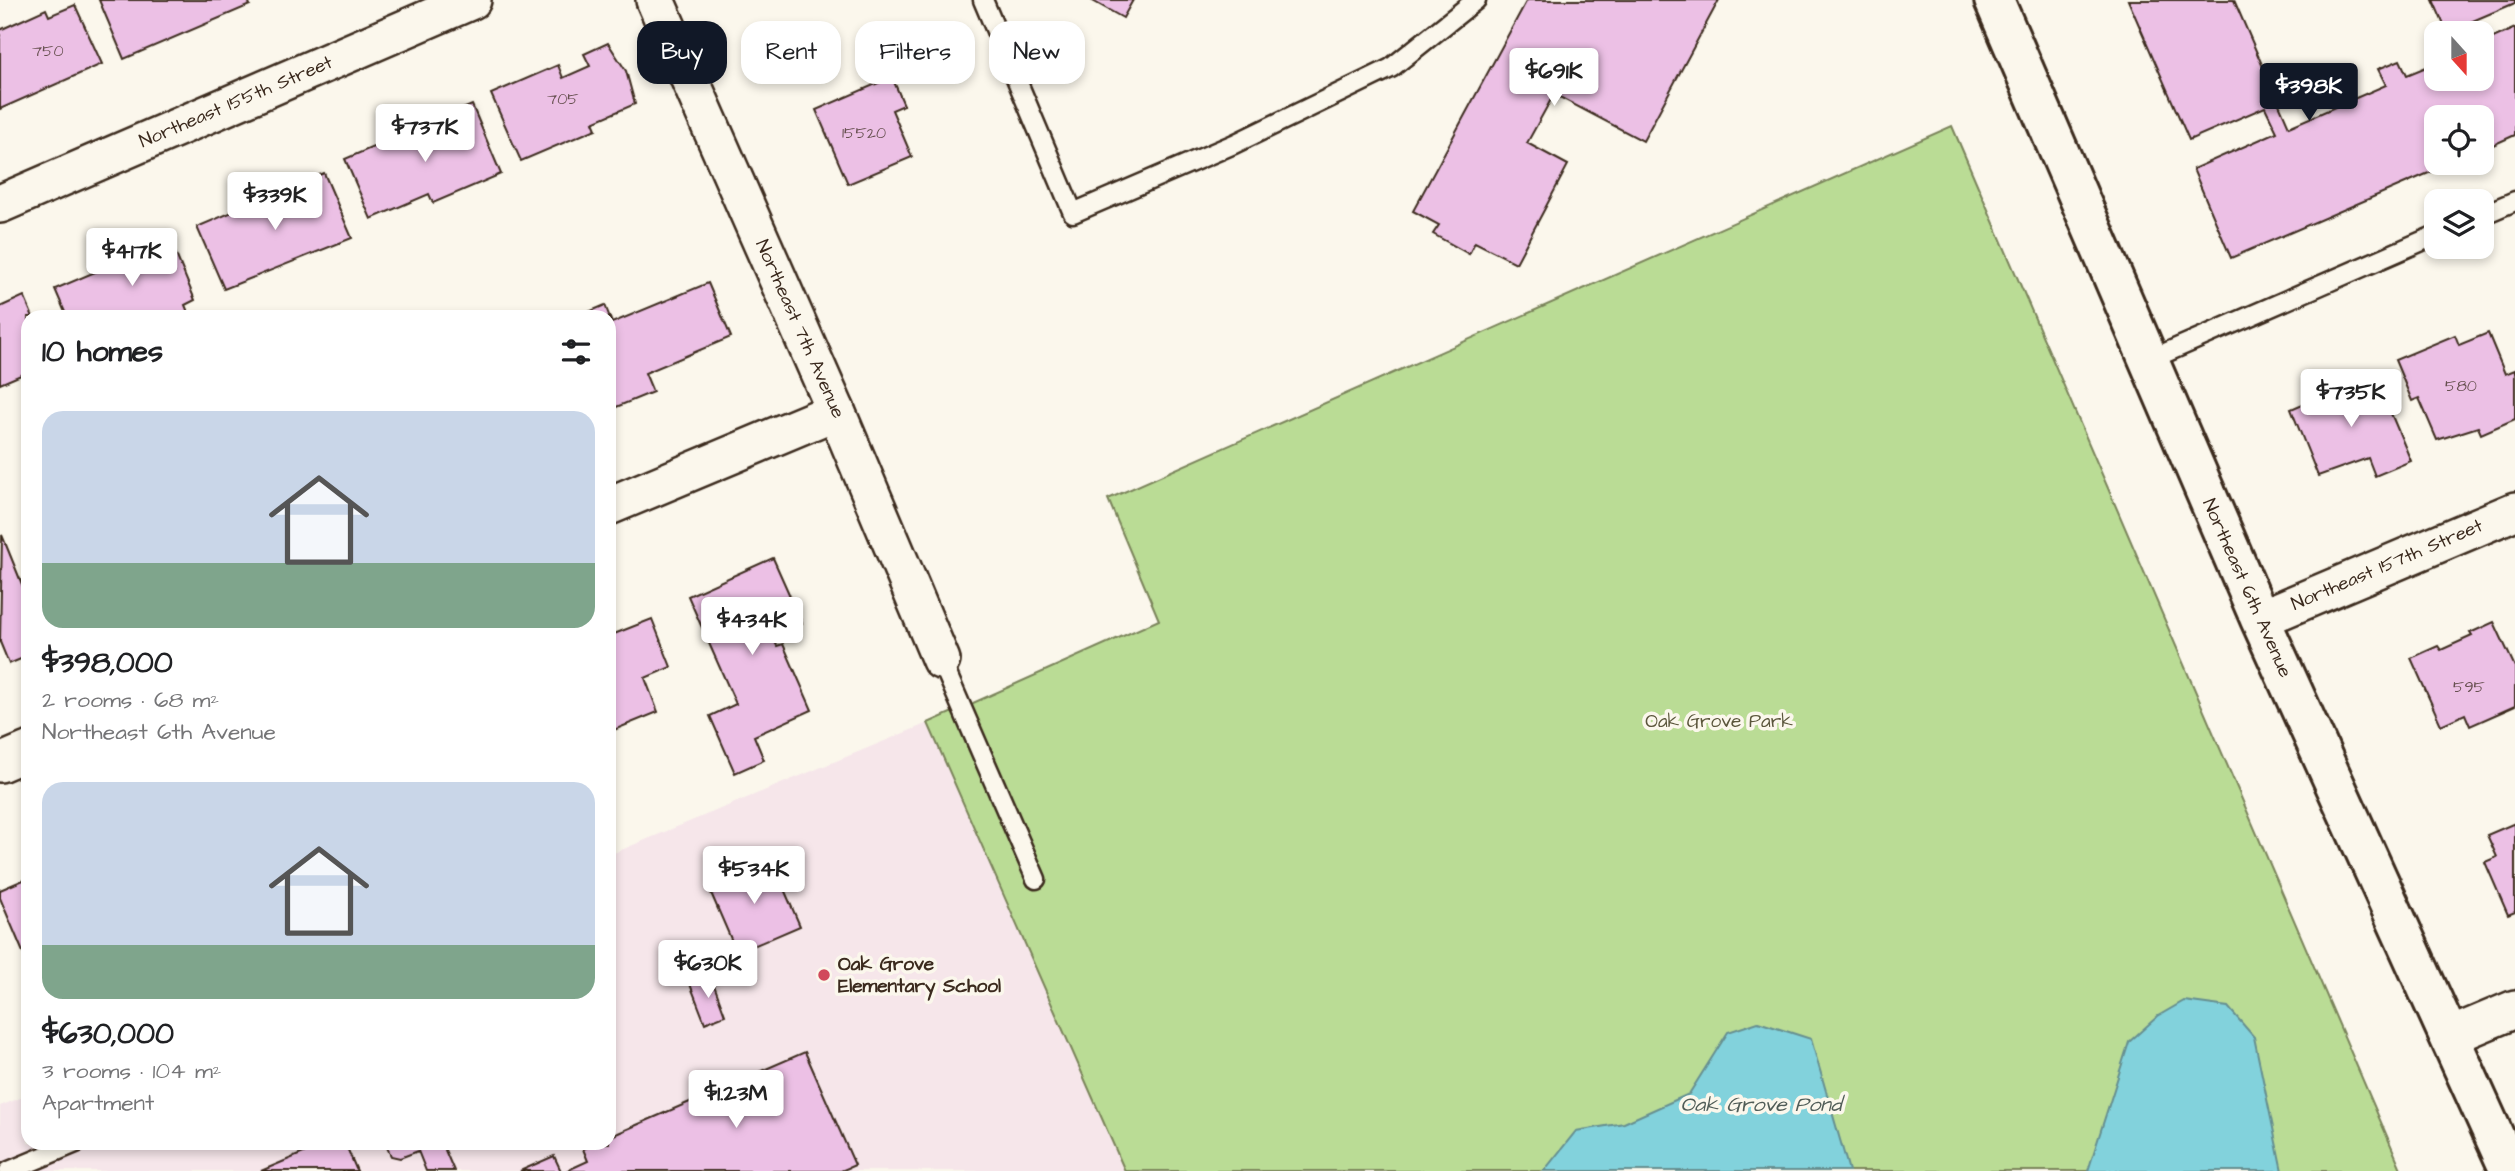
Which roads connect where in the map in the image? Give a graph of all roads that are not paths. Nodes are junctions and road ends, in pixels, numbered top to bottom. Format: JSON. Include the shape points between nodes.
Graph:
{"nodes":[{"id":1,"x":472,"y":0,"type":"edge"},
{"id":2,"x":655,"y":0,"type":"edge"},
{"id":3,"x":983,"y":0,"type":"edge"},
{"id":4,"x":1476,"y":0,"type":"edge"},
{"id":5,"x":1994,"y":0,"type":"edge"},
{"id":6,"x":2515,"y":201,"type":"edge"},
{"id":7,"x":0,"y":204,"type":"edge"},
{"id":8,"x":2494,"y":210,"type":"edge"},
{"id":9,"x":2424,"y":240,"type":"edge"},
{"id":10,"x":2149,"y":360,"type":"junction"},
{"id":11,"x":836,"y":411,"type":"junction"},
{"id":12,"x":616,"y":503,"type":"edge"},
{"id":13,"x":2515,"y":511,"type":"edge"},
{"id":14,"x":2260,"y":619,"type":"junction"},
{"id":15,"x":940,"y":660,"type":"joint"},
{"id":16,"x":21,"y":754,"type":"edge"},
{"id":17,"x":0,"y":763,"type":"edge"},
{"id":18,"x":1036,"y":879,"type":"dead end"},
{"id":19,"x":2515,"y":1009,"type":"edge"},
{"id":20,"x":2451,"y":1036,"type":"junction"},
{"id":21,"x":59,"y":1150,"type":"edge"},
{"id":22,"x":9,"y":1171,"type":"edge"},
{"id":23,"x":2510,"y":1171,"type":"edge"}],
"edges":[{"from":1,"to":7,"type":"street","name":"Northeast 155th Street"},
{"from":2,"to":11,"type":"street","name":"Northeast 7th Avenue"},
{"from":3,"to":4,"type":"lane","via":[[1073,214],[1391,68]]},
{"from":5,"to":10,"type":"main road","name":"Northeast 6th Avenue"},
{"from":6,"to":8,"type":"lane"},
{"from":9,"to":10,"type":"lane"},
{"from":10,"to":14,"type":"main road","name":"Northeast 6th Avenue"},
{"from":11,"to":12,"type":"street"},
{"from":11,"to":15,"type":"street","name":"Northeast 7th Avenue"},
{"from":13,"to":14,"type":"street","name":"Northeast 157th Street"},
{"from":14,"to":20,"type":"main road","name":"Northeast 6th Avenue"},
{"from":15,"to":18,"type":"lane"},
{"from":16,"to":17,"type":"street"},
{"from":19,"to":20,"type":"street"},
{"from":20,"to":23,"type":"main road","name":"Northeast 6th Avenue"},
{"from":21,"to":22,"type":"lane"}]}
